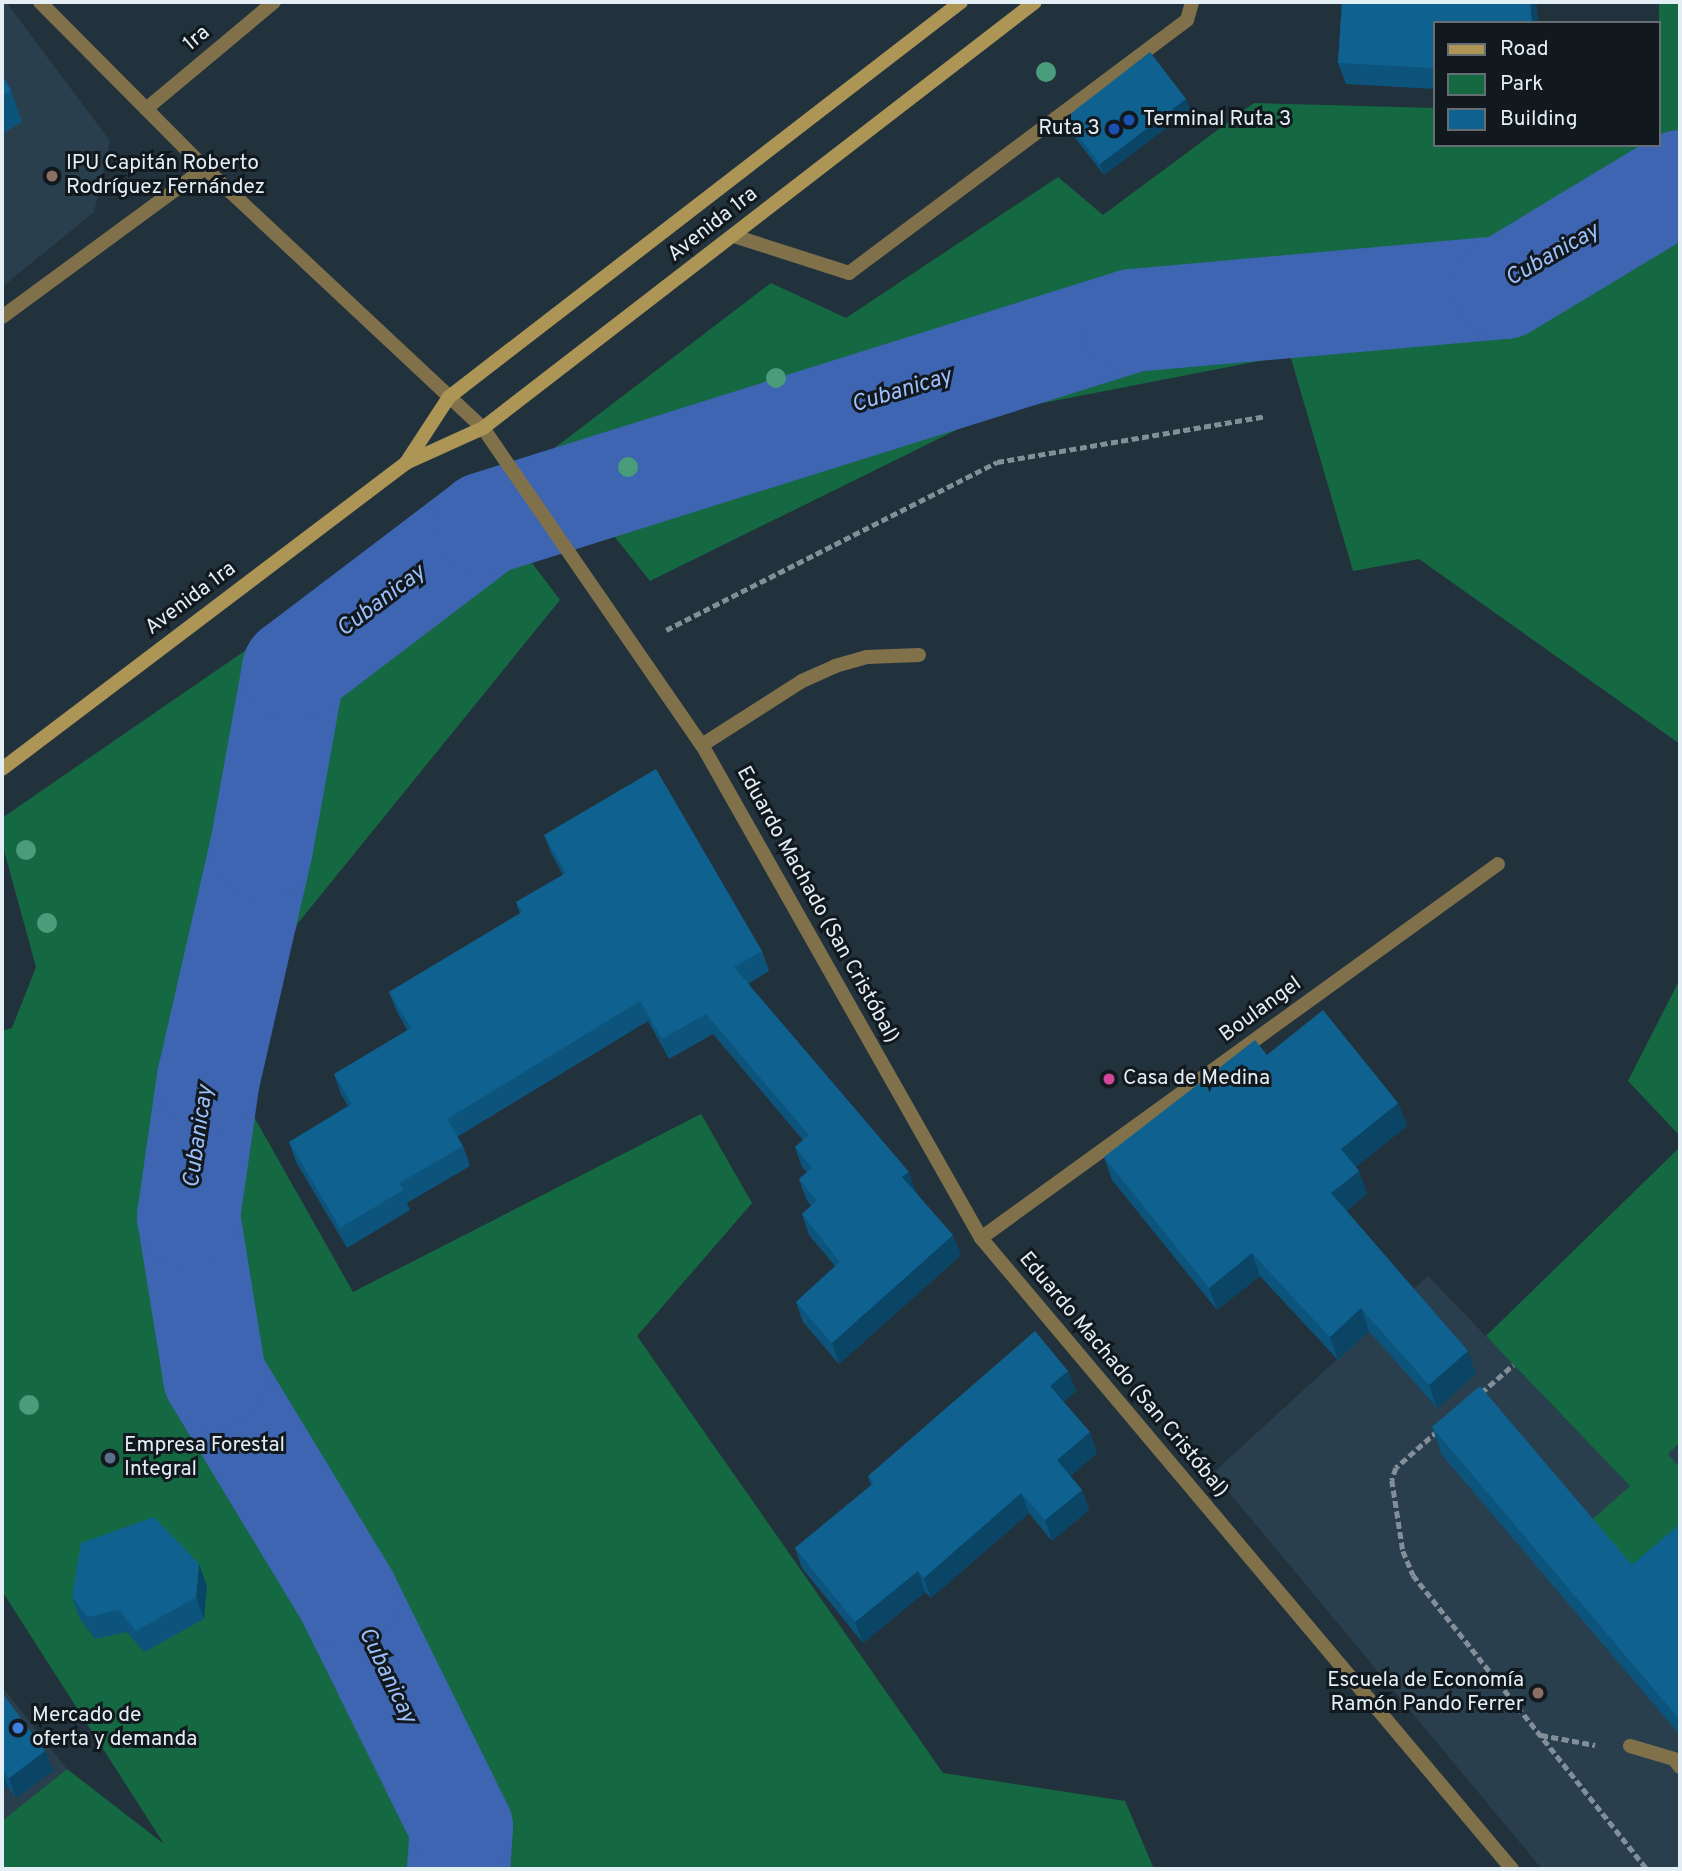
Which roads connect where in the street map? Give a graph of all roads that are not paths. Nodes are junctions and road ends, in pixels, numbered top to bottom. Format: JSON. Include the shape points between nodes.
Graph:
{"nodes":[{"id":1,"x":40,"y":2,"type":"edge"},
{"id":2,"x":274,"y":2,"type":"edge"},
{"id":3,"x":961,"y":2,"type":"edge"},
{"id":4,"x":1035,"y":2,"type":"edge"},
{"id":5,"x":1192,"y":2,"type":"edge"},
{"id":6,"x":146,"y":108,"type":"junction"},
{"id":7,"x":205,"y":168,"type":"junction"},
{"id":8,"x":734,"y":236,"type":"junction"},
{"id":9,"x":2,"y":317,"type":"edge"},
{"id":10,"x":449,"y":397,"type":"junction"},
{"id":11,"x":483,"y":428,"type":"junction"},
{"id":12,"x":406,"y":463,"type":"junction"},
{"id":13,"x":919,"y":655,"type":"dead end"},
{"id":14,"x":702,"y":745,"type":"junction"},
{"id":15,"x":2,"y":769,"type":"edge"},
{"id":16,"x":1498,"y":864,"type":"dead end"},
{"id":17,"x":981,"y":1238,"type":"junction"},
{"id":18,"x":1630,"y":1746,"type":"road end"},
{"id":19,"x":1680,"y":1767,"type":"edge"},
{"id":20,"x":1512,"y":1869,"type":"edge"}],
"edges":[{"from":1,"to":6,"type":"street","name":"Eduardo Machado (San Cristóbal)"},
{"from":2,"to":6,"type":"street","name":"1ra"},
{"from":3,"to":10,"type":"main road","name":"Avenida 1ra"},
{"from":4,"to":8,"type":"main road","name":"Avenida 1ra"},
{"from":5,"to":8,"type":"street","via":[[1187,20],[849,273]]},
{"from":6,"to":7,"type":"street","name":"Eduardo Machado (San Cristóbal)"},
{"from":7,"to":9,"type":"street"},
{"from":7,"to":10,"type":"street","name":"Eduardo Machado (San Cristóbal)"},
{"from":8,"to":11,"type":"main road","name":"Avenida 1ra"},
{"from":10,"to":11,"type":"street","name":"Eduardo Machado (San Cristóbal)"},
{"from":10,"to":12,"type":"main road","name":"Avenida 1ra"},
{"from":11,"to":12,"type":"main road","name":"Avenida 1ra"},
{"from":11,"to":14,"type":"street","name":"Eduardo Machado (San Cristóbal)"},
{"from":12,"to":15,"type":"main road","name":"Avenida 1ra"},
{"from":13,"to":14,"type":"street","via":[[867,656],[835,666],[802,681]]},
{"from":14,"to":17,"type":"street","name":"Eduardo Machado (San Cristóbal)"},
{"from":16,"to":17,"type":"street","name":"Boulangel"},
{"from":17,"to":20,"type":"street","name":"Eduardo Machado (San Cristóbal)"},
{"from":18,"to":19,"type":"street","via":[[1674,1759]]}]}
